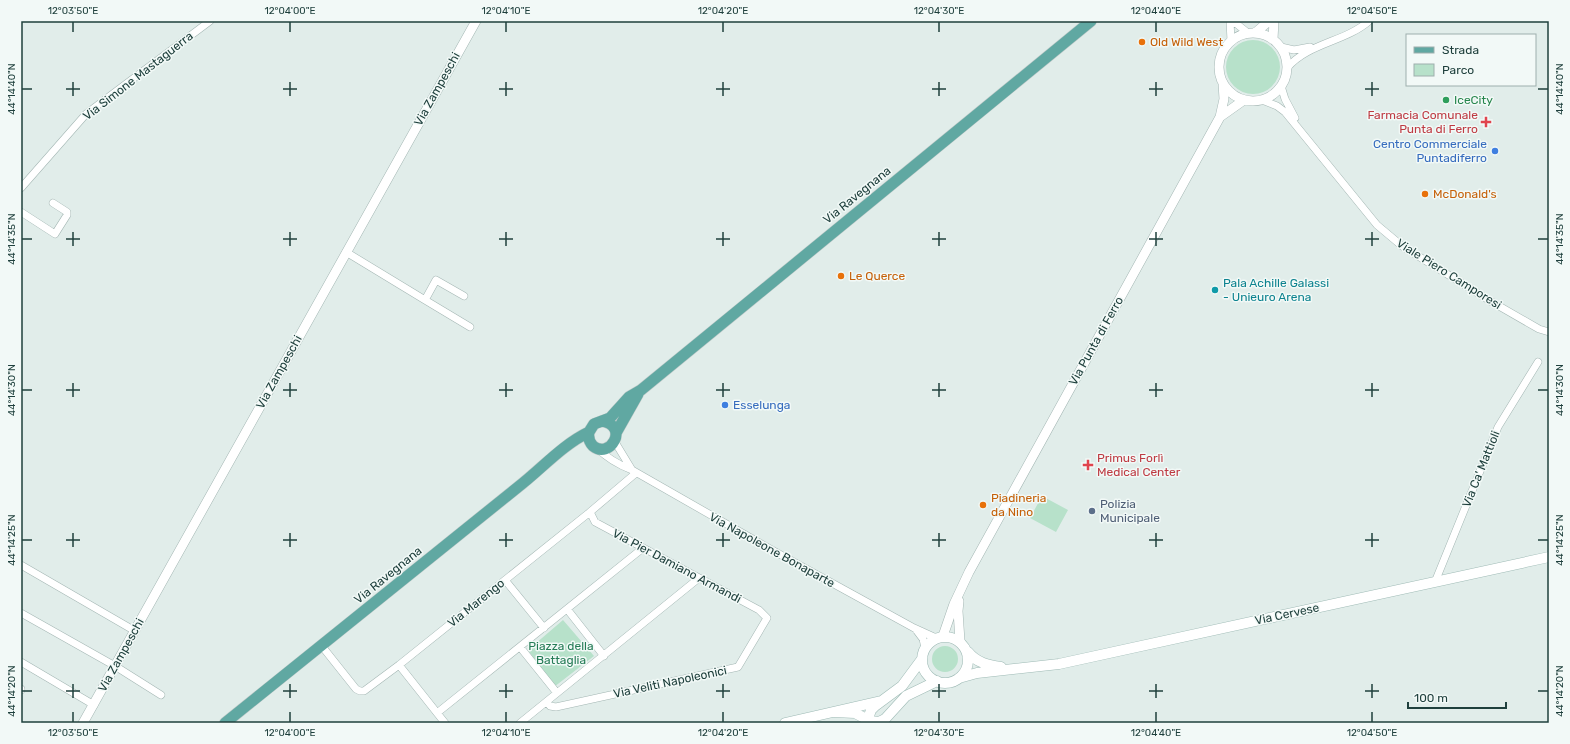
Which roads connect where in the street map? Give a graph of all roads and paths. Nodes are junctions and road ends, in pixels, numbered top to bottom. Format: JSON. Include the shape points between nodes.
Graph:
{"nodes":[{"id":1,"x":210,"y":21,"type":"edge"},
{"id":2,"x":476,"y":21,"type":"edge"},
{"id":3,"x":1091,"y":21,"type":"edge"},
{"id":4,"x":1231,"y":21,"type":"edge"},
{"id":5,"x":1270,"y":21,"type":"edge"},
{"id":6,"x":1274,"y":21,"type":"edge"},
{"id":7,"x":1369,"y":21,"type":"edge"},
{"id":8,"x":1251,"y":33,"type":"junction"},
{"id":9,"x":1273,"y":39,"type":"junction"},
{"id":10,"x":1231,"y":41,"type":"junction"},
{"id":11,"x":1332,"y":42,"type":"junction"},
{"id":12,"x":1281,"y":47,"type":"junction"},
{"id":13,"x":1287,"y":68,"type":"junction"},
{"id":14,"x":1222,"y":82,"type":"junction"},
{"id":15,"x":1281,"y":86,"type":"junction"},
{"id":16,"x":1244,"y":100,"type":"junction"},
{"id":17,"x":1262,"y":100,"type":"junction"},
{"id":18,"x":1220,"y":117,"type":"junction"},
{"id":19,"x":1306,"y":135,"type":"junction"},
{"id":20,"x":21,"y":188,"type":"edge"},
{"id":21,"x":53,"y":203,"type":"dead end"},
{"id":22,"x":21,"y":212,"type":"edge"},
{"id":23,"x":346,"y":252,"type":"junction"},
{"id":24,"x":464,"y":296,"type":"dead end"},
{"id":25,"x":425,"y":300,"type":"junction"},
{"id":26,"x":470,"y":327,"type":"dead end"},
{"id":27,"x":1539,"y":328,"type":"junction"},
{"id":28,"x":1549,"y":332,"type":"edge"},
{"id":29,"x":1549,"y":338,"type":"edge"},
{"id":30,"x":1538,"y":362,"type":"dead end"},
{"id":31,"x":640,"y":390,"type":"junction"},
{"id":32,"x":602,"y":421,"type":"junction"},
{"id":33,"x":589,"y":432,"type":"junction"},
{"id":34,"x":616,"y":438,"type":"junction"},
{"id":35,"x":567,"y":446,"type":"junction"},
{"id":36,"x":595,"y":447,"type":"junction"},
{"id":37,"x":634,"y":472,"type":"junction"},
{"id":38,"x":590,"y":512,"type":"junction"},
{"id":39,"x":643,"y":548,"type":"junction"},
{"id":40,"x":1549,"y":558,"type":"edge"},
{"id":41,"x":21,"y":565,"type":"edge"},
{"id":42,"x":699,"y":578,"type":"junction"},
{"id":43,"x":505,"y":580,"type":"junction"},
{"id":44,"x":1435,"y":582,"type":"junction"},
{"id":45,"x":959,"y":593,"type":"junction"},
{"id":46,"x":567,"y":609,"type":"junction"},
{"id":47,"x":21,"y":613,"type":"edge"},
{"id":48,"x":767,"y":618,"type":"joint"},
{"id":49,"x":544,"y":628,"type":"junction"},
{"id":50,"x":914,"y":628,"type":"junction"},
{"id":51,"x":135,"y":631,"type":"junction"},
{"id":52,"x":939,"y":637,"type":"junction"},
{"id":53,"x":960,"y":641,"type":"junction"},
{"id":54,"x":321,"y":645,"type":"junction"},
{"id":55,"x":520,"y":647,"type":"junction"},
{"id":56,"x":925,"y":648,"type":"junction"},
{"id":57,"x":968,"y":652,"type":"junction"},
{"id":58,"x":604,"y":656,"type":"junction"},
{"id":59,"x":922,"y":659,"type":"junction"},
{"id":60,"x":21,"y":662,"type":"edge"},
{"id":61,"x":399,"y":665,"type":"junction"},
{"id":62,"x":115,"y":666,"type":"junction"},
{"id":63,"x":1025,"y":668,"type":"junction"},
{"id":64,"x":959,"y":678,"type":"junction"},
{"id":65,"x":937,"y":681,"type":"junction"},
{"id":66,"x":557,"y":693,"type":"junction"},
{"id":67,"x":161,"y":695,"type":"dead end"},
{"id":68,"x":882,"y":701,"type":"junction"},
{"id":69,"x":547,"y":702,"type":"junction"},
{"id":70,"x":94,"y":705,"type":"junction"},
{"id":71,"x":834,"y":712,"type":"junction"},
{"id":72,"x":437,"y":713,"type":"junction"},
{"id":73,"x":884,"y":721,"type":"edge"},
{"id":74,"x":870,"y":722,"type":"edge"},
{"id":75,"x":83,"y":723,"type":"edge"},
{"id":76,"x":225,"y":723,"type":"edge"},
{"id":77,"x":445,"y":723,"type":"edge"},
{"id":78,"x":520,"y":723,"type":"edge"},
{"id":79,"x":785,"y":723,"type":"edge"}],
"edges":[{"from":1,"to":20,"type":"street","name":"Via Simone Mastaguerra","via":[[86,114]]},
{"from":2,"to":23,"type":"street","name":"Via Zampeschi"},
{"from":3,"to":31,"type":"main road","name":"Via Ravegnana"},
{"from":4,"to":8,"type":"street"},
{"from":4,"to":10,"type":"street"},
{"from":5,"to":8,"type":"street"},
{"from":6,"to":9,"type":"street"},
{"from":7,"to":11,"type":"street"},
{"from":8,"to":9,"type":"street"},
{"from":8,"to":10,"type":"street"},
{"from":9,"to":12,"type":"street"},
{"from":10,"to":14,"type":"street","via":[[1220,60]]},
{"from":11,"to":12,"type":"street","via":[[1300,50]]},
{"from":11,"to":13,"type":"street","via":[[1301,56]]},
{"from":12,"to":13,"type":"street"},
{"from":13,"to":15,"type":"street"},
{"from":14,"to":16,"type":"street","via":[[1229,92]]},
{"from":14,"to":18,"type":"street","via":[[1224,99]]},
{"from":15,"to":17,"type":"street","via":[[1273,95]]},
{"from":15,"to":19,"type":"street","name":"Viale Piero Camporesi","via":[[1285,99]]},
{"from":16,"to":17,"type":"street"},
{"from":16,"to":18,"type":"street","name":"Via Punta di Ferro"},
{"from":17,"to":19,"type":"street","name":"Viale Piero Camporesi","via":[[1285,112]]},
{"from":18,"to":45,"type":"street","name":"Via Punta di Ferro"},
{"from":19,"to":27,"type":"street","name":"Viale Piero Camporesi","via":[[1377,225],[1402,246]]},
{"from":21,"to":22,"type":"street","via":[[67,212],[54,234]]},
{"from":23,"to":25,"type":"street"},
{"from":23,"to":51,"type":"street","name":"Via Zampeschi"},
{"from":24,"to":25,"type":"street","via":[[436,280]]},
{"from":25,"to":26,"type":"street"},
{"from":27,"to":28,"type":"street","name":"Viale Piero Camporesi"},
{"from":27,"to":29,"type":"street","name":"Viale Piero Camporesi"},
{"from":30,"to":44,"type":"street","name":"Via Ca' Mattioli","via":[[1498,427]]},
{"from":31,"to":32,"type":"main road","name":"Via Ravegnana","via":[[629,397],[610,418]]},
{"from":31,"to":34,"type":"main road","name":"Via Ravegnana"},
{"from":32,"to":33,"type":"main road","via":[[594,424]]},
{"from":32,"to":34,"type":"main road","via":[[613,426]]},
{"from":33,"to":35,"type":"main road","name":"Via Ravegnana"},
{"from":33,"to":36,"type":"main road","via":[[589,439]]},
{"from":34,"to":36,"type":"main road","via":[[608,448]]},
{"from":34,"to":37,"type":"street","name":"Via Napoleone Bonaparte"},
{"from":35,"to":36,"type":"main road","via":[[580,444]]},
{"from":35,"to":54,"type":"main road","name":"Via Ravegnana"},
{"from":36,"to":37,"type":"street","name":"Via Napoleone Bonaparte","via":[[608,458]]},
{"from":37,"to":38,"type":"street","name":"Via Marengo"},
{"from":37,"to":50,"type":"street","name":"Via Napoleone Bonaparte"},
{"from":38,"to":39,"type":"street","name":"Via Pier Damiano Armandi","via":[[595,522]]},
{"from":38,"to":43,"type":"street","name":"Via Marengo"},
{"from":39,"to":42,"type":"street","name":"Via Pier Damiano Armandi"},
{"from":39,"to":46,"type":"street"},
{"from":40,"to":44,"type":"main road","name":"Via Cervese"},
{"from":41,"to":51,"type":"street"},
{"from":42,"to":48,"type":"street","name":"Via Pier Damiano Armandi","via":[[759,610]]},
{"from":42,"to":58,"type":"street"},
{"from":43,"to":49,"type":"street"},
{"from":43,"to":61,"type":"street","name":"Via Marengo"},
{"from":44,"to":63,"type":"main road","name":"Via Cervese","via":[[1059,664]]},
{"from":45,"to":52,"type":"street","name":"Via Punta di Ferro"},
{"from":45,"to":53,"type":"street","name":"Via Punta di Ferro"},
{"from":46,"to":49,"type":"street"},
{"from":46,"to":58,"type":"street"},
{"from":47,"to":62,"type":"street"},
{"from":48,"to":69,"type":"street","name":"Via Veliti Napoleonici","via":[[738,667],[556,707],[550,706]]},
{"from":49,"to":55,"type":"street"},
{"from":50,"to":52,"type":"street","name":"Via Napoleone Bonaparte"},
{"from":50,"to":56,"type":"street","name":"Via Napoleone Bonaparte","via":[[924,639]]},
{"from":51,"to":62,"type":"street","name":"Via Zampeschi"},
{"from":52,"to":53,"type":"main road","via":[[953,637]]},
{"from":52,"to":56,"type":"main road"},
{"from":53,"to":57,"type":"main road","name":"Via Cervese"},
{"from":54,"to":61,"type":"street","name":"Via Marengo","via":[[360,691],[364,691]]},
{"from":54,"to":76,"type":"main road","name":"Via Ravegnana"},
{"from":55,"to":66,"type":"street"},
{"from":55,"to":72,"type":"street"},
{"from":56,"to":59,"type":"main road"},
{"from":57,"to":63,"type":"main road","name":"Via Cervese","via":[[981,663]]},
{"from":57,"to":64,"type":"main road","via":[[968,667]]},
{"from":58,"to":66,"type":"street"},
{"from":59,"to":65,"type":"main road","via":[[927,674]]},
{"from":59,"to":68,"type":"main road","via":[[902,686]]},
{"from":60,"to":70,"type":"street"},
{"from":61,"to":72,"type":"street"},
{"from":62,"to":67,"type":"street"},
{"from":62,"to":70,"type":"street","name":"Via Zampeschi"},
{"from":63,"to":64,"type":"main road","name":"Via Cervese","via":[[977,673]]},
{"from":64,"to":65,"type":"main road","name":"Via Cervese","via":[[948,683]]},
{"from":65,"to":73,"type":"main road","name":"Via Cervese","via":[[906,696]]},
{"from":66,"to":69,"type":"street"},
{"from":68,"to":71,"type":"main road"},
{"from":68,"to":74,"type":"main road","via":[[871,710]]},
{"from":69,"to":78,"type":"street"},
{"from":70,"to":75,"type":"street","name":"Via Zampeschi"},
{"from":71,"to":74,"type":"main road","via":[[855,713]]},
{"from":71,"to":79,"type":"main road"},
{"from":72,"to":77,"type":"street"},
{"from":73,"to":74,"type":"main road","name":"Via Cervese"}]}
